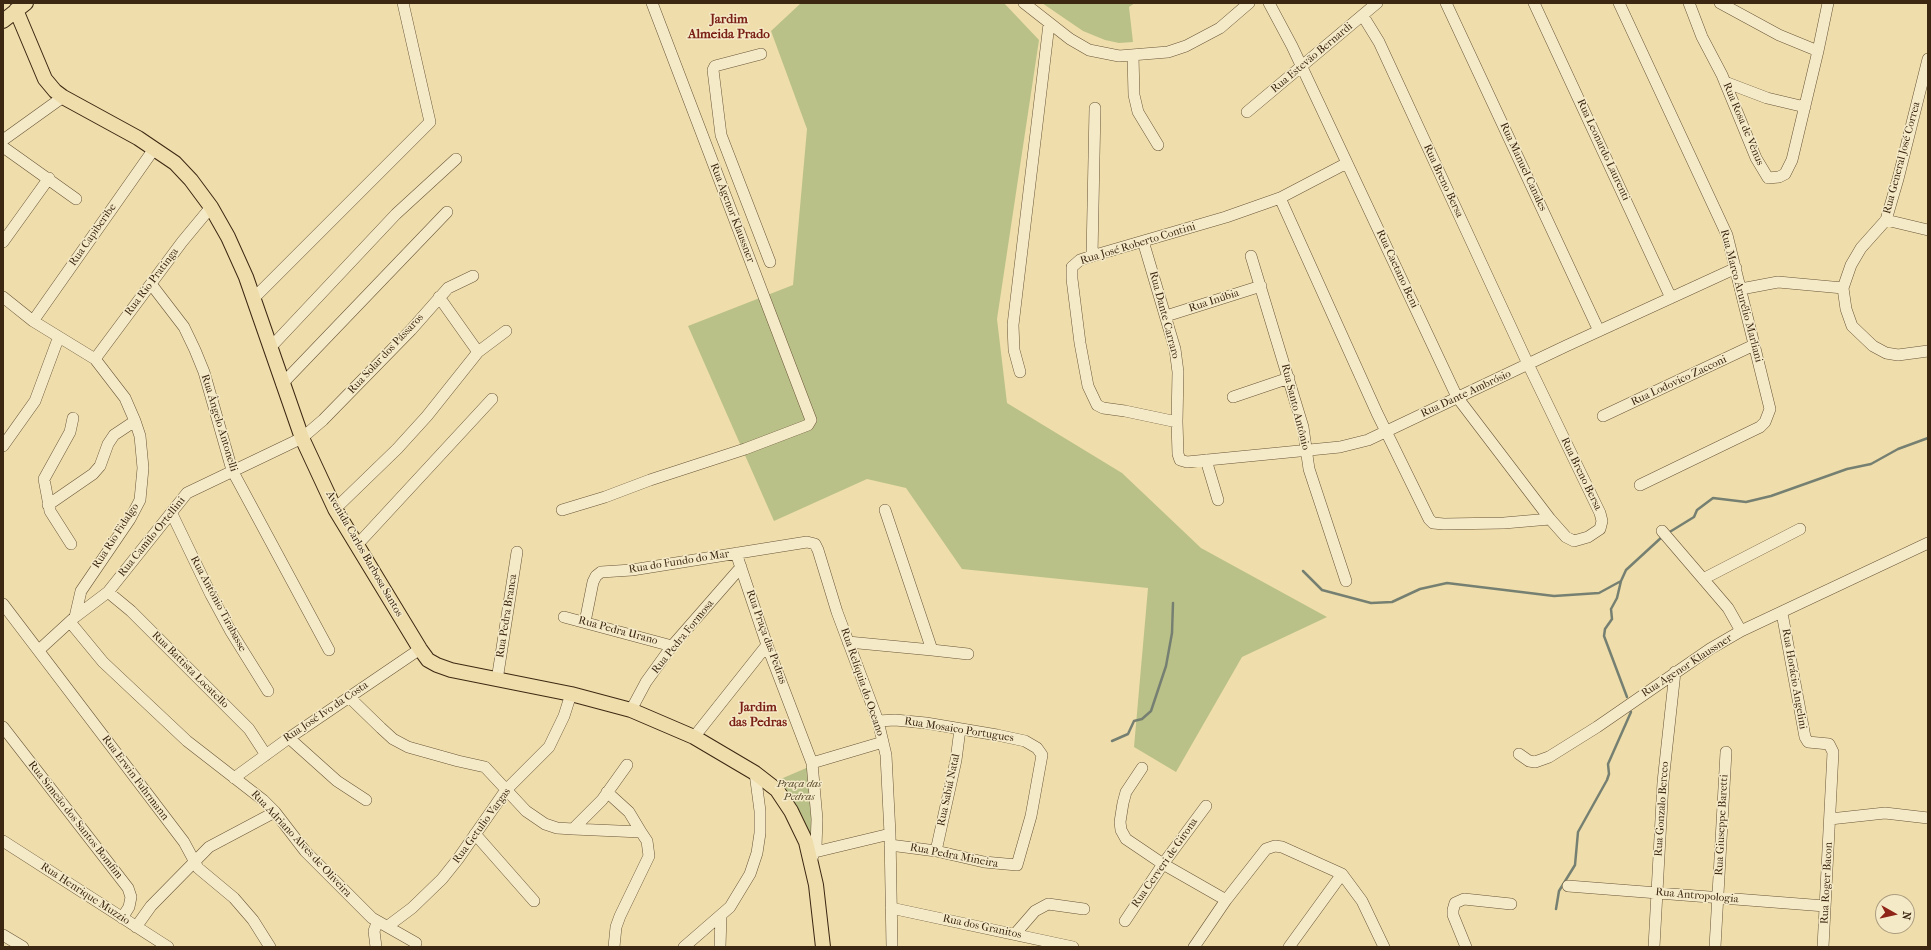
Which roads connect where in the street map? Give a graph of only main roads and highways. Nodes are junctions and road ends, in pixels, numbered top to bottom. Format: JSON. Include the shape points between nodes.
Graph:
{"nodes":[{"id":1,"x":21,"y":7,"type":"edge"},
{"id":2,"x":3,"y":20,"type":"edge"},
{"id":3,"x":823,"y":947,"type":"edge"}],
"edges":[{"from":1,"to":2,"type":"main road"},
{"from":1,"to":3,"type":"main road","name":"Avenida Carlos Barbosa Santos","via":[[45,79],[63,98],[138,138],[175,163],[211,207],[228,237],[254,298],[302,438],[335,509],[428,660],[437,665],[496,680],[571,694],[631,710],[694,736],[755,773],[777,790],[791,811],[813,857]]}]}
